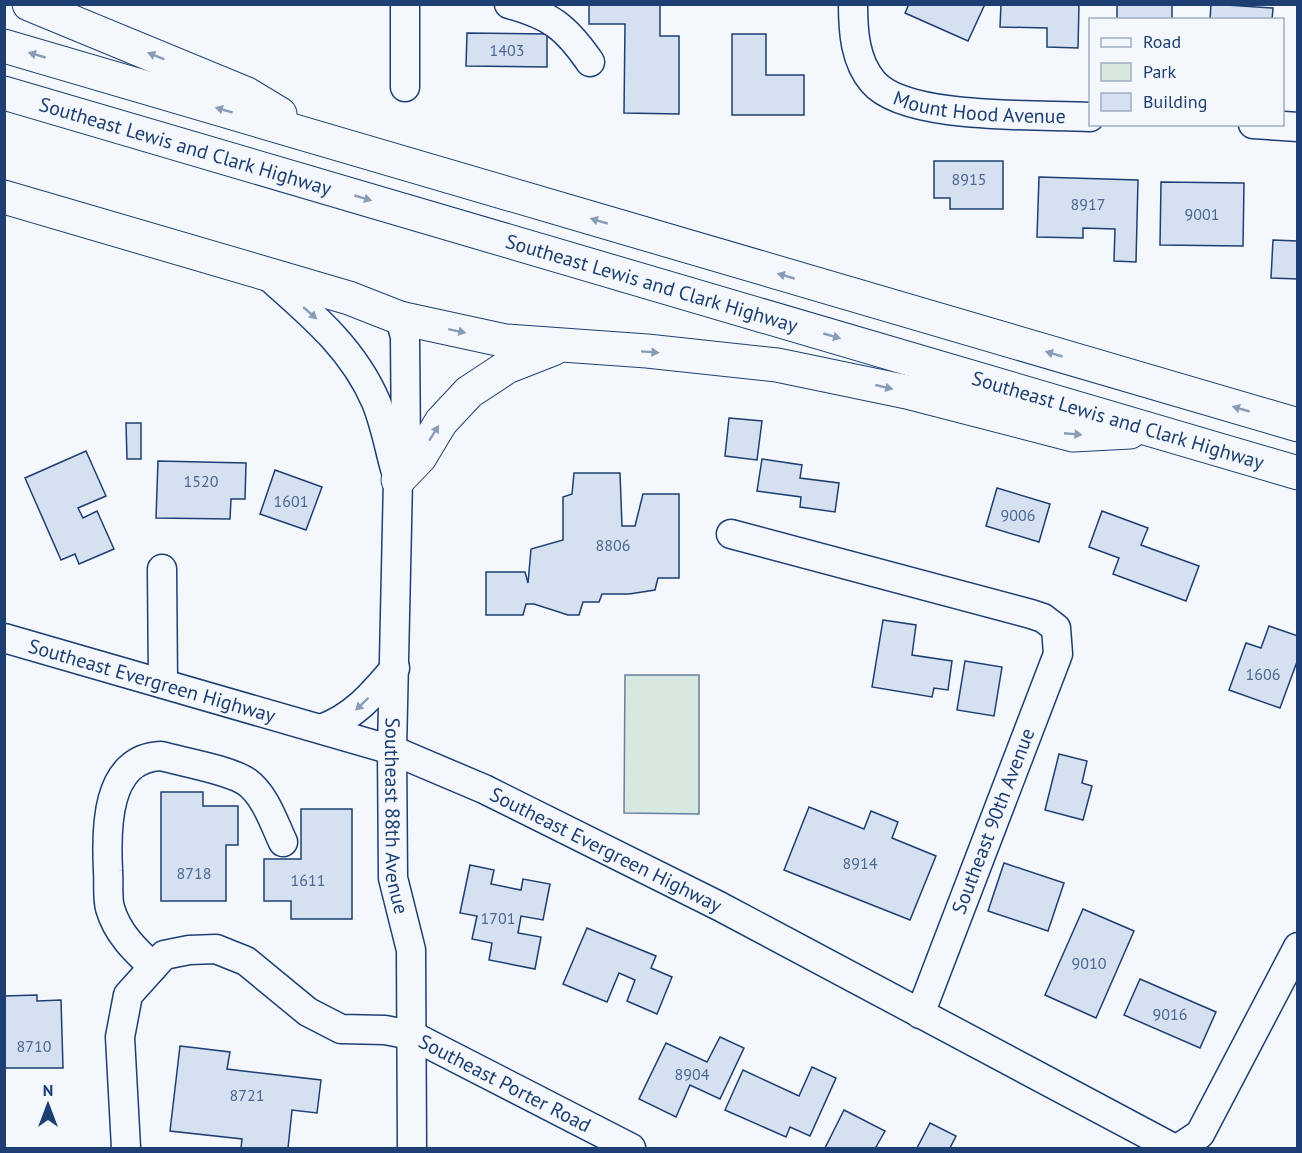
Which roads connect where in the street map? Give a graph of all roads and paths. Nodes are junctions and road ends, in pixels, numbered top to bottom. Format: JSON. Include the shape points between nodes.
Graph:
{"nodes":[{"id":1,"x":29,"y":4,"type":"edge"},
{"id":2,"x":405,"y":4,"type":"edge"},
{"id":3,"x":509,"y":4,"type":"edge"},
{"id":4,"x":853,"y":4,"type":"edge"},
{"id":5,"x":4,"y":46,"type":"edge"},
{"id":6,"x":590,"y":62,"type":"dead end"},
{"id":7,"x":405,"y":87,"type":"dead end"},
{"id":8,"x":4,"y":93,"type":"edge"},
{"id":9,"x":1089,"y":117,"type":"edge"},
{"id":10,"x":1283,"y":126,"type":"edge"},
{"id":11,"x":1298,"y":127,"type":"edge"},
{"id":12,"x":320,"y":139,"type":"junction"},
{"id":13,"x":4,"y":197,"type":"edge"},
{"id":14,"x":266,"y":274,"type":"junction"},
{"id":15,"x":400,"y":318,"type":"junction"},
{"id":16,"x":561,"y":346,"type":"junction"},
{"id":17,"x":1298,"y":425,"type":"edge"},
{"id":18,"x":1155,"y":431,"type":"junction"},
{"id":19,"x":1298,"y":473,"type":"edge"},
{"id":20,"x":398,"y":480,"type":"junction"},
{"id":21,"x":731,"y":534,"type":"dead end"},
{"id":22,"x":162,"y":569,"type":"dead end"},
{"id":23,"x":4,"y":639,"type":"edge"},
{"id":24,"x":395,"y":668,"type":"junction"},
{"id":25,"x":163,"y":683,"type":"junction"},
{"id":26,"x":321,"y":729,"type":"junction"},
{"id":27,"x":392,"y":750,"type":"junction"},
{"id":28,"x":284,"y":842,"type":"dead end"},
{"id":29,"x":1298,"y":947,"type":"edge"},
{"id":30,"x":153,"y":967,"type":"junction"},
{"id":31,"x":920,"y":1014,"type":"junction"},
{"id":32,"x":411,"y":1035,"type":"junction"},
{"id":33,"x":126,"y":1149,"type":"edge"},
{"id":34,"x":412,"y":1149,"type":"edge"},
{"id":35,"x":632,"y":1149,"type":"edge"},
{"id":36,"x":1173,"y":1149,"type":"edge"},
{"id":37,"x":1179,"y":1149,"type":"edge"}],
"edges":[{"from":12,"to":1,"type":"main road","one_way":true,"via":[[247,94]]},
{"from":2,"to":7,"type":"street"},
{"from":3,"to":6,"type":"street","via":[[538,12],[572,35]]},
{"from":4,"to":9,"type":"street","name":"Mount Hood Avenue","via":[[860,62],[874,84],[899,100],[934,110]]},
{"from":12,"to":5,"type":"main road","one_way":true},
{"from":8,"to":18,"type":"main road","name":"Southeast Lewis and Clark Highway","one_way":true},
{"from":10,"to":11,"type":"street"},
{"from":17,"to":12,"type":"main road","one_way":true},
{"from":13,"to":14,"type":"main road"},
{"from":14,"to":15,"type":"main road","via":[[349,298]]},
{"from":14,"to":20,"type":"street","one_way":true,"via":[[320,321],[352,359],[376,403]]},
{"from":15,"to":16,"type":"main road","one_way":true,"via":[[506,341]]},
{"from":15,"to":20,"type":"street","via":[[405,337],[406,453]]},
{"from":16,"to":18,"type":"main road","one_way":true,"via":[[777,365],[907,392],[1073,435]]},
{"from":20,"to":16,"type":"main road","one_way":true,"via":[[468,392],[507,367]]},
{"from":18,"to":19,"type":"main road","name":"Southeast Lewis and Clark Highway"},
{"from":20,"to":24,"type":"street","name":"Southeast 88th Avenue"},
{"from":21,"to":31,"type":"street","name":"Southeast 90th Avenue","via":[[1031,614],[1056,628],[1058,654]]},
{"from":22,"to":25,"type":"street"},
{"from":23,"to":25,"type":"street","name":"Southeast Evergreen Highway"},
{"from":24,"to":26,"type":"street","one_way":true,"via":[[361,707]]},
{"from":24,"to":27,"type":"street","name":"Southeast 88th Avenue"},
{"from":25,"to":26,"type":"street","name":"Southeast Evergreen Highway"},
{"from":26,"to":27,"type":"street","name":"Southeast Evergreen Highway"},
{"from":27,"to":31,"type":"street","name":"Southeast Evergreen Highway","via":[[484,789],[719,906]]},
{"from":27,"to":32,"type":"street","name":"Southeast 88th Avenue","via":[[393,878],[411,950]]},
{"from":28,"to":30,"type":"street","via":[[260,796],[247,782],[161,756],[136,762],[125,773],[109,808],[110,908],[125,940]]},
{"from":29,"to":37,"type":"street","via":[[1200,1134]]},
{"from":30,"to":32,"type":"street","name":"Southeast Porter Road","via":[[164,955],[216,949],[246,961],[308,1012],[341,1029]]},
{"from":30,"to":33,"type":"street","name":"Southeast Porter Road","via":[[128,995],[120,1037]]},
{"from":31,"to":36,"type":"street","name":"Southeast Evergreen Highway"},
{"from":32,"to":34,"type":"street","name":"Southeast 88th Avenue"},
{"from":32,"to":35,"type":"street","name":"Southeast Porter Road"}]}
